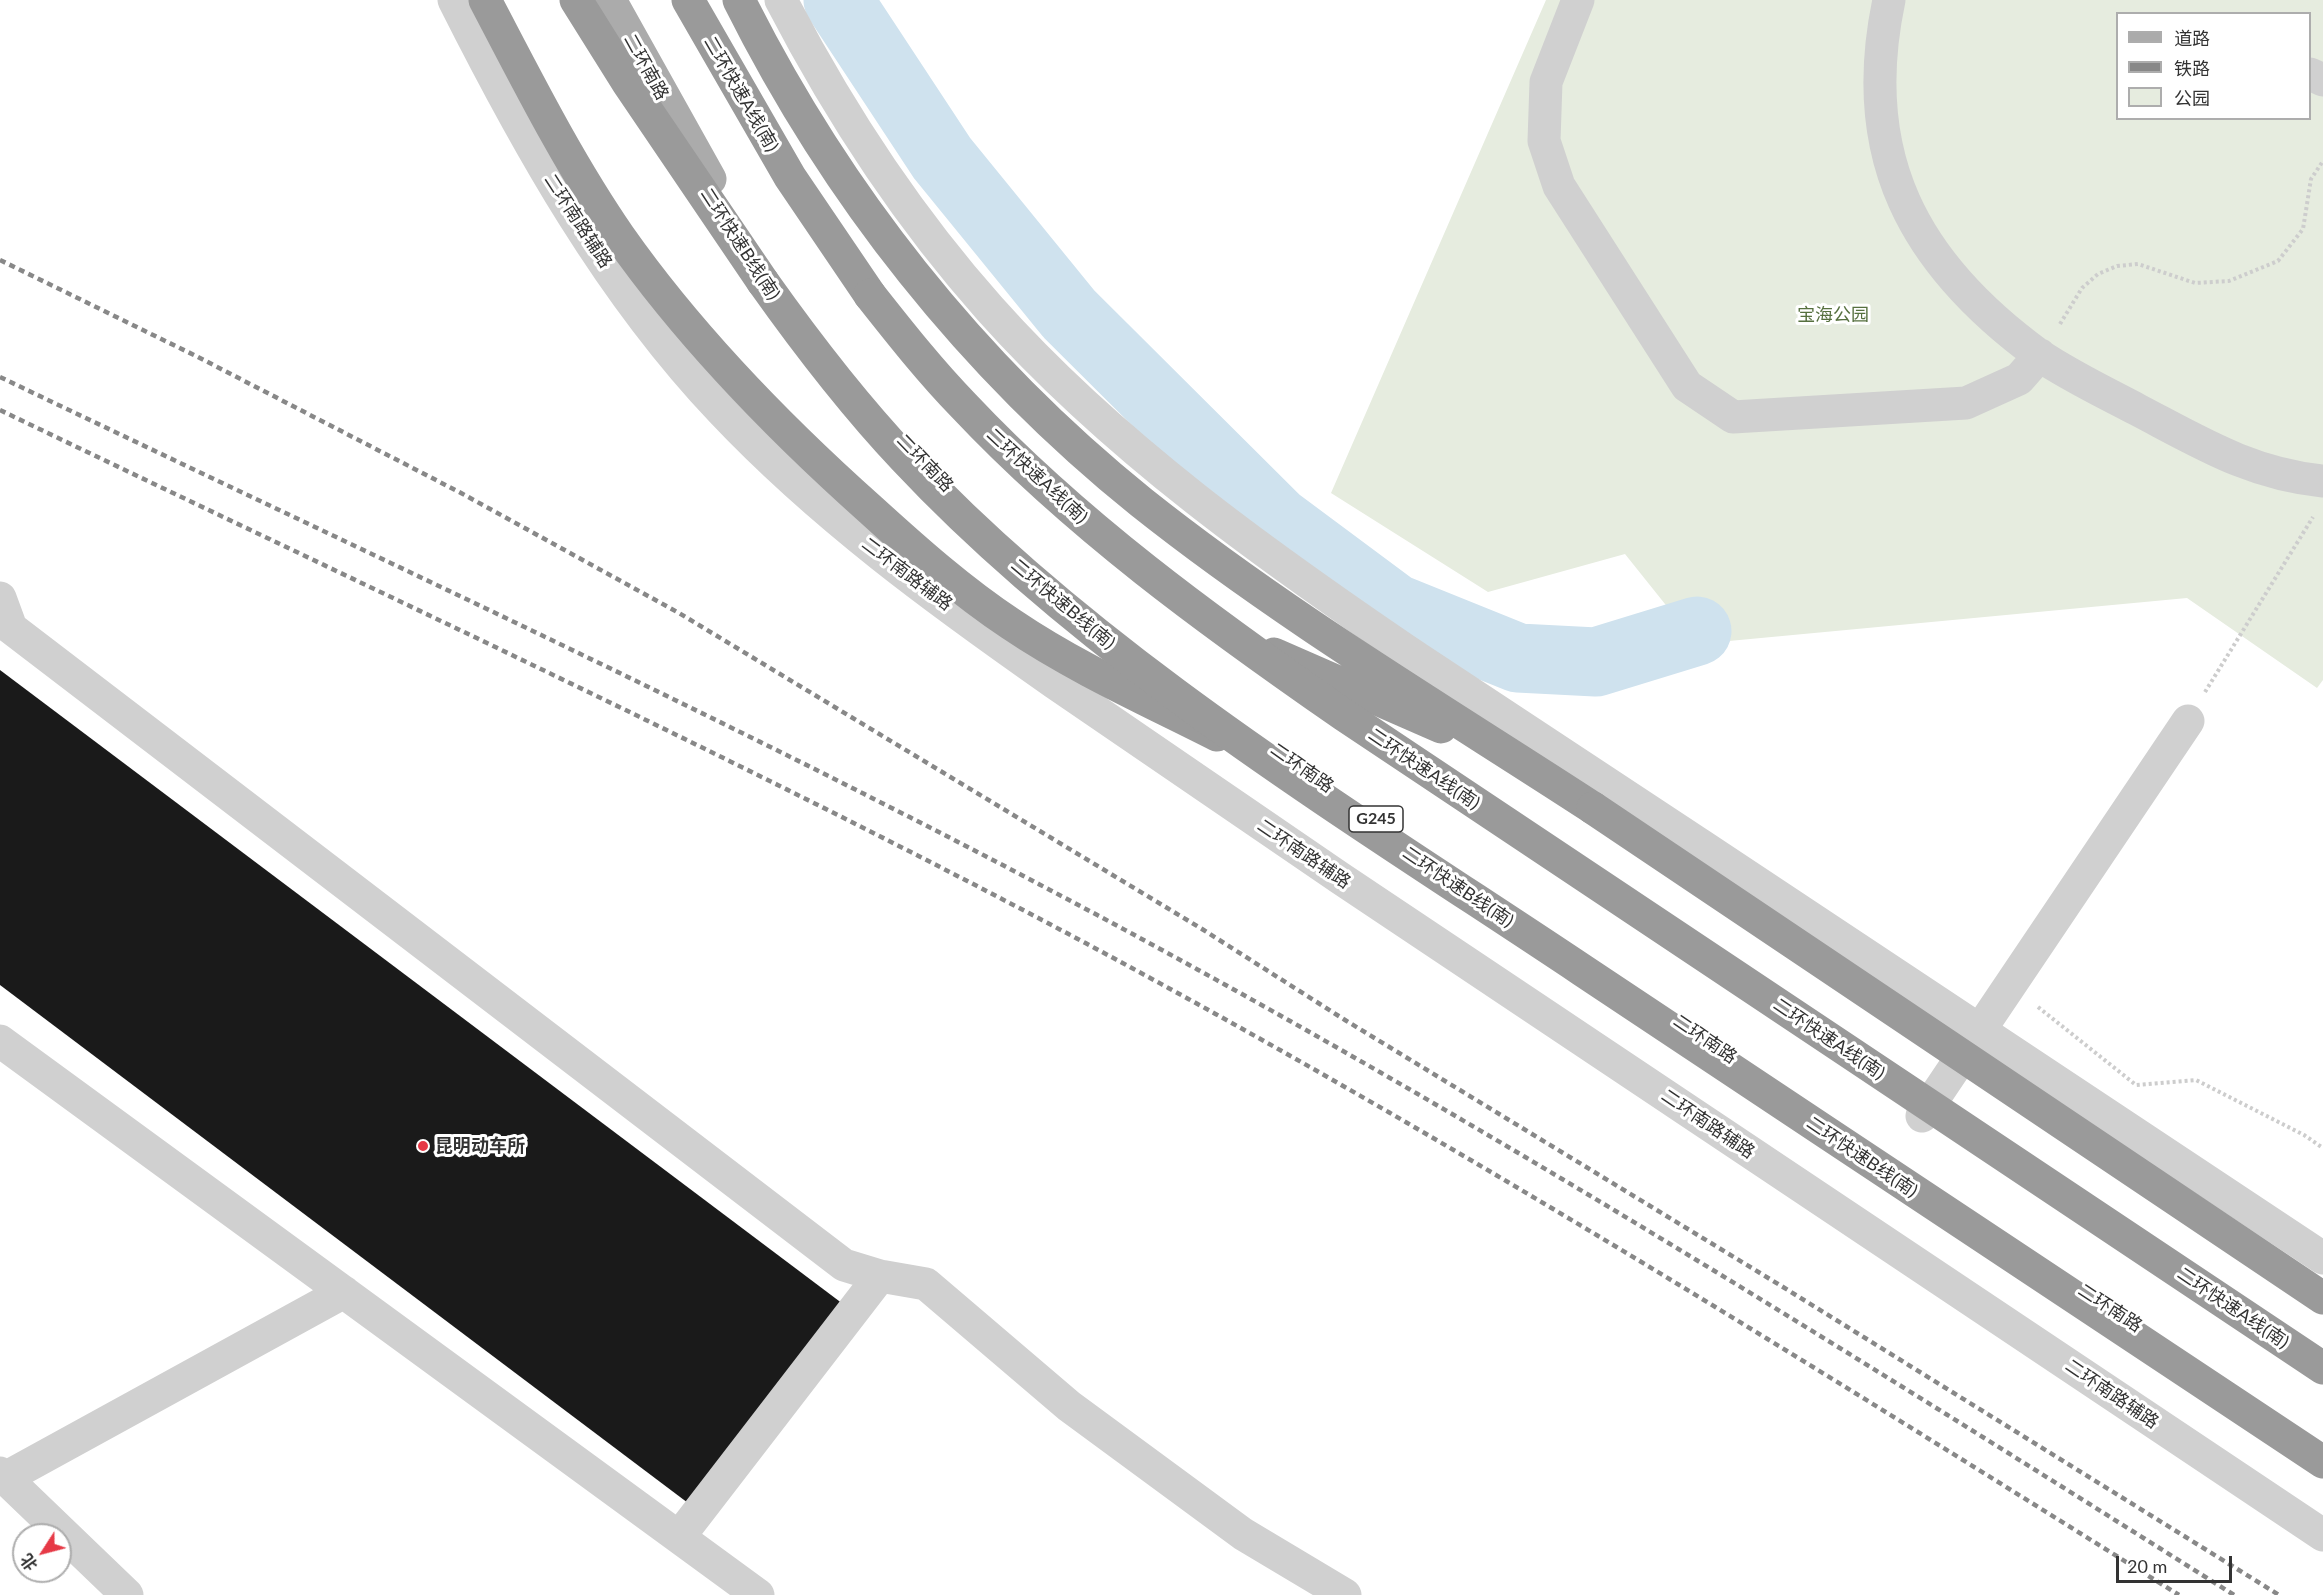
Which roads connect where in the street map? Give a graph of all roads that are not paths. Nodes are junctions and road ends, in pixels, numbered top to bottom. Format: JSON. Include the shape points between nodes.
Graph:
{"nodes":[{"id":1,"x":454,"y":0,"type":"edge"},
{"id":2,"x":485,"y":0,"type":"edge"},
{"id":3,"x":576,"y":0,"type":"edge"},
{"id":4,"x":598,"y":0,"type":"edge"},
{"id":5,"x":610,"y":0,"type":"edge"},
{"id":6,"x":674,"y":0,"type":"edge"},
{"id":7,"x":688,"y":0,"type":"edge"},
{"id":8,"x":720,"y":0,"type":"edge"},
{"id":9,"x":739,"y":0,"type":"edge"},
{"id":10,"x":781,"y":0,"type":"edge"},
{"id":11,"x":1578,"y":0,"type":"edge"},
{"id":12,"x":1889,"y":0,"type":"edge"},
{"id":13,"x":763,"y":282,"type":"junction"},
{"id":14,"x":870,"y":295,"type":"junction"},
{"id":15,"x":2040,"y":355,"type":"junction"},
{"id":16,"x":2320,"y":496,"type":"edge"},
{"id":17,"x":1159,"y":581,"type":"junction"},
{"id":18,"x":0,"y":597,"type":"edge"},
{"id":19,"x":2188,"y":721,"type":"road end"},
{"id":20,"x":1593,"y":808,"type":"junction"},
{"id":21,"x":1425,"y":852,"type":"junction"},
{"id":22,"x":1980,"y":1028,"type":"junction"},
{"id":23,"x":0,"y":1041,"type":"edge"},
{"id":24,"x":1922,"y":1116,"type":"junction"},
{"id":25,"x":2323,"y":1258,"type":"edge"},
{"id":26,"x":880,"y":1276,"type":"junction"},
{"id":27,"x":344,"y":1293,"type":"junction"},
{"id":28,"x":2323,"y":1298,"type":"edge"},
{"id":29,"x":2323,"y":1368,"type":"edge"},
{"id":30,"x":2323,"y":1382,"type":"edge"},
{"id":31,"x":2323,"y":1450,"type":"edge"},
{"id":32,"x":2323,"y":1462,"type":"edge"},
{"id":33,"x":3,"y":1476,"type":"edge"},
{"id":34,"x":2323,"y":1534,"type":"edge"},
{"id":35,"x":679,"y":1537,"type":"junction"},
{"id":36,"x":127,"y":1595,"type":"edge"},
{"id":37,"x":758,"y":1595,"type":"edge"},
{"id":38,"x":1345,"y":1595,"type":"edge"}],
"edges":[{"from":1,"to":34,"type":"street","name":"二环南路辅路","via":[[547,172],[603,262],[660,340],[760,450],[856,535],[1028,664],[1249,816]]},
{"from":2,"to":21,"type":"highway","via":[[572,158],[648,274],[717,356],[797,441],[880,519],[985,606],[1067,658],[1298,778]]},
{"from":3,"to":13,"type":"highway"},
{"from":4,"to":13,"type":"highway","name":"二环快速B线(南)","via":[[683,154]]},
{"from":5,"to":21,"type":"main road","name":"二环南路","number":"G245","via":[[692,149],[772,276],[862,395],[914,454],[1040,573],[1117,635],[1205,701]]},
{"from":6,"to":24,"type":"main road","via":[[779,184],[860,302],[955,415],[1068,523],[1152,591],[1337,725]]},
{"from":7,"to":14,"type":"highway","name":"二环快速A线(南)","via":[[790,177]]},
{"from":8,"to":14,"type":"highway","via":[[752,98],[770,137],[810,207]]},
{"from":9,"to":20,"type":"highway","via":[[807,123],[883,235],[978,349],[1031,404],[1140,501],[1256,587]]},
{"from":10,"to":22,"type":"street","via":[[857,131],[943,253],[991,310],[1102,420],[1221,518],[1381,634]]},
{"from":11,"to":15,"type":"street","via":[[1546,82],[1544,141],[1559,186],[1687,386],[1733,417],[1966,403],[2019,379]]},
{"from":12,"to":15,"type":"street","via":[[1880,42],[1878,92],[1883,142],[1901,192],[1923,238],[1956,283]]},
{"from":13,"to":32,"type":"highway","name":"二环快速B线(南)","bridge":true,"via":[[806,342],[906,460],[1033,581],[1110,644],[1299,780]]},
{"from":14,"to":17,"type":"highway","name":"二环快速A线(南)","bridge":true,"via":[[964,406],[1020,462]]},
{"from":15,"to":16,"type":"street","via":[[2236,462],[2280,475]]},
{"from":17,"to":20,"type":"highway","bridge":true,"via":[[1259,647],[1496,753]]},
{"from":17,"to":29,"type":"highway","name":"二环快速A线(南)","bridge":true,"via":[[1344,715]]},
{"from":18,"to":26,"type":"street","via":[[11,628],[20,635],[844,1265]]},
{"from":19,"to":22,"type":"street"},
{"from":20,"to":28,"type":"highway","bridge":true},
{"from":21,"to":31,"type":"main road","name":"二环南路","number":"G245"},
{"from":22,"to":24,"type":"street"},
{"from":22,"to":25,"type":"street"},
{"from":23,"to":27,"type":"street"},
{"from":24,"to":30,"type":"main road"},
{"from":26,"to":35,"type":"street"},
{"from":26,"to":38,"type":"street","via":[[926,1284],[1069,1406],[1242,1534]]},
{"from":27,"to":33,"type":"street"},
{"from":27,"to":35,"type":"street"},
{"from":33,"to":36,"type":"street"},
{"from":35,"to":37,"type":"street"}]}
